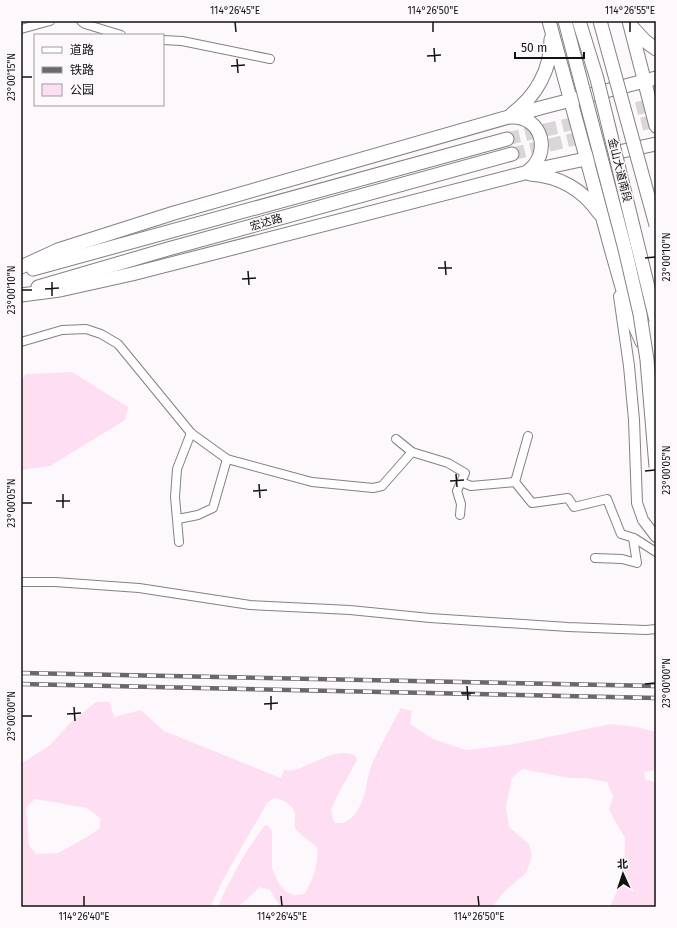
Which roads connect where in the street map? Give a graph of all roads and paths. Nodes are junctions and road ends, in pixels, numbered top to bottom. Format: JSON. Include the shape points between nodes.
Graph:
{"nodes":[{"id":1,"x":50,"y":21,"type":"edge"},
{"id":2,"x":81,"y":21,"type":"edge"},
{"id":3,"x":549,"y":21,"type":"edge"},
{"id":4,"x":564,"y":21,"type":"edge"},
{"id":5,"x":579,"y":21,"type":"edge"},
{"id":6,"x":600,"y":21,"type":"edge"},
{"id":7,"x":630,"y":23,"type":"edge"},
{"id":8,"x":21,"y":29,"type":"edge"},
{"id":9,"x":118,"y":34,"type":"edge"},
{"id":10,"x":164,"y":40,"type":"edge"},
{"id":11,"x":656,"y":49,"type":"edge"},
{"id":12,"x":270,"y":59,"type":"dead end"},
{"id":13,"x":651,"y":79,"type":"edge"},
{"id":14,"x":571,"y":100,"type":"junction"},
{"id":15,"x":507,"y":118,"type":"junction"},
{"id":16,"x":656,"y":126,"type":"edge"},
{"id":17,"x":507,"y":139,"type":"tunnel mouth"},
{"id":18,"x":656,"y":144,"type":"edge"},
{"id":19,"x":512,"y":154,"type":"tunnel mouth"},
{"id":20,"x":587,"y":159,"type":"junction"},
{"id":21,"x":520,"y":174,"type":"junction"},
{"id":22,"x":604,"y":223,"type":"junction"},
{"id":23,"x":656,"y":225,"type":"edge"},
{"id":24,"x":612,"y":252,"type":"junction"},
{"id":25,"x":21,"y":267,"type":"edge"},
{"id":26,"x":21,"y":272,"type":"edge"},
{"id":27,"x":21,"y":292,"type":"edge"},
{"id":28,"x":21,"y":295,"type":"edge"},
{"id":29,"x":656,"y":320,"type":"edge"},
{"id":30,"x":21,"y":342,"type":"edge"},
{"id":31,"x":656,"y":385,"type":"edge"},
{"id":32,"x":191,"y":433,"type":"junction"},
{"id":33,"x":528,"y":436,"type":"dead end"},
{"id":34,"x":396,"y":439,"type":"dead end"},
{"id":35,"x":412,"y":452,"type":"junction"},
{"id":36,"x":227,"y":459,"type":"junction"},
{"id":37,"x":656,"y":468,"type":"edge"},
{"id":38,"x":461,"y":482,"type":"junction"},
{"id":39,"x":515,"y":482,"type":"junction"},
{"id":40,"x":460,"y":514,"type":"dead end"},
{"id":41,"x":178,"y":519,"type":"junction"},
{"id":42,"x":656,"y":537,"type":"edge"},
{"id":43,"x":633,"y":538,"type":"junction"},
{"id":44,"x":179,"y":542,"type":"dead end"},
{"id":45,"x":656,"y":552,"type":"edge"},
{"id":46,"x":595,"y":558,"type":"dead end"},
{"id":47,"x":21,"y":582,"type":"edge"},
{"id":48,"x":656,"y":629,"type":"edge"}],
"edges":[{"from":1,"to":8,"type":"street"},
{"from":2,"to":9,"type":"street"},
{"from":3,"to":14,"type":"main road"},
{"from":3,"to":15,"type":"main road","via":[[551,51],[546,70],[530,98]]},
{"from":4,"to":37,"type":"main road","bridge":true,"via":[[640,314]]},
{"from":5,"to":29,"type":"main road","name":"金山大道南段","bridge":true,"via":[[597,79]]},
{"from":6,"to":23,"type":"main road","name":"金山大道南段","bridge":true},
{"from":7,"to":11,"type":"main road","via":[[645,41]]},
{"from":7,"to":13,"type":"main road"},
{"from":10,"to":12,"type":"street","via":[[182,41]]},
{"from":13,"to":14,"type":"main road"},
{"from":13,"to":16,"type":"main road"},
{"from":14,"to":15,"type":"main road"},
{"from":14,"to":20,"type":"main road"},
{"from":15,"to":21,"type":"main road","via":[[520,118],[531,123],[541,138],[541,151],[537,163]]},
{"from":15,"to":25,"type":"main road","via":[[174,213],[58,250]]},
{"from":17,"to":26,"type":"main road","name":"宏达路"},
{"from":18,"to":20,"type":"main road"},
{"from":19,"to":27,"type":"main road","name":"宏达路"},
{"from":20,"to":21,"type":"main road"},
{"from":20,"to":22,"type":"main road"},
{"from":21,"to":22,"type":"main road","via":[[547,176],[573,187],[588,199]]},
{"from":21,"to":28,"type":"main road","via":[[132,274],[60,290]]},
{"from":22,"to":24,"type":"main road"},
{"from":24,"to":31,"type":"main road","via":[[630,315],[652,367]]},
{"from":24,"to":42,"type":"street","via":[[629,366],[637,503],[643,520]]},
{"from":30,"to":32,"type":"street","via":[[62,330],[86,329],[101,334],[118,344]]},
{"from":32,"to":36,"type":"street"},
{"from":32,"to":41,"type":"street","via":[[176,469],[175,497]]},
{"from":33,"to":39,"type":"street"},
{"from":34,"to":35,"type":"street"},
{"from":35,"to":36,"type":"street","via":[[382,486],[373,488],[312,482]]},
{"from":35,"to":38,"type":"street","via":[[448,463],[465,472]]},
{"from":36,"to":41,"type":"street","via":[[213,508],[198,515]]},
{"from":38,"to":39,"type":"street","via":[[471,486]]},
{"from":38,"to":40,"type":"street","via":[[457,491],[461,504]]},
{"from":39,"to":43,"type":"street","via":[[532,503],[568,498],[574,506],[607,499],[621,534]]},
{"from":41,"to":44,"type":"street"},
{"from":43,"to":45,"type":"street"},
{"from":43,"to":46,"type":"street","via":[[637,563],[622,559]]},
{"from":47,"to":48,"type":"street","via":[[139,588],[250,605],[568,627]]}]}
